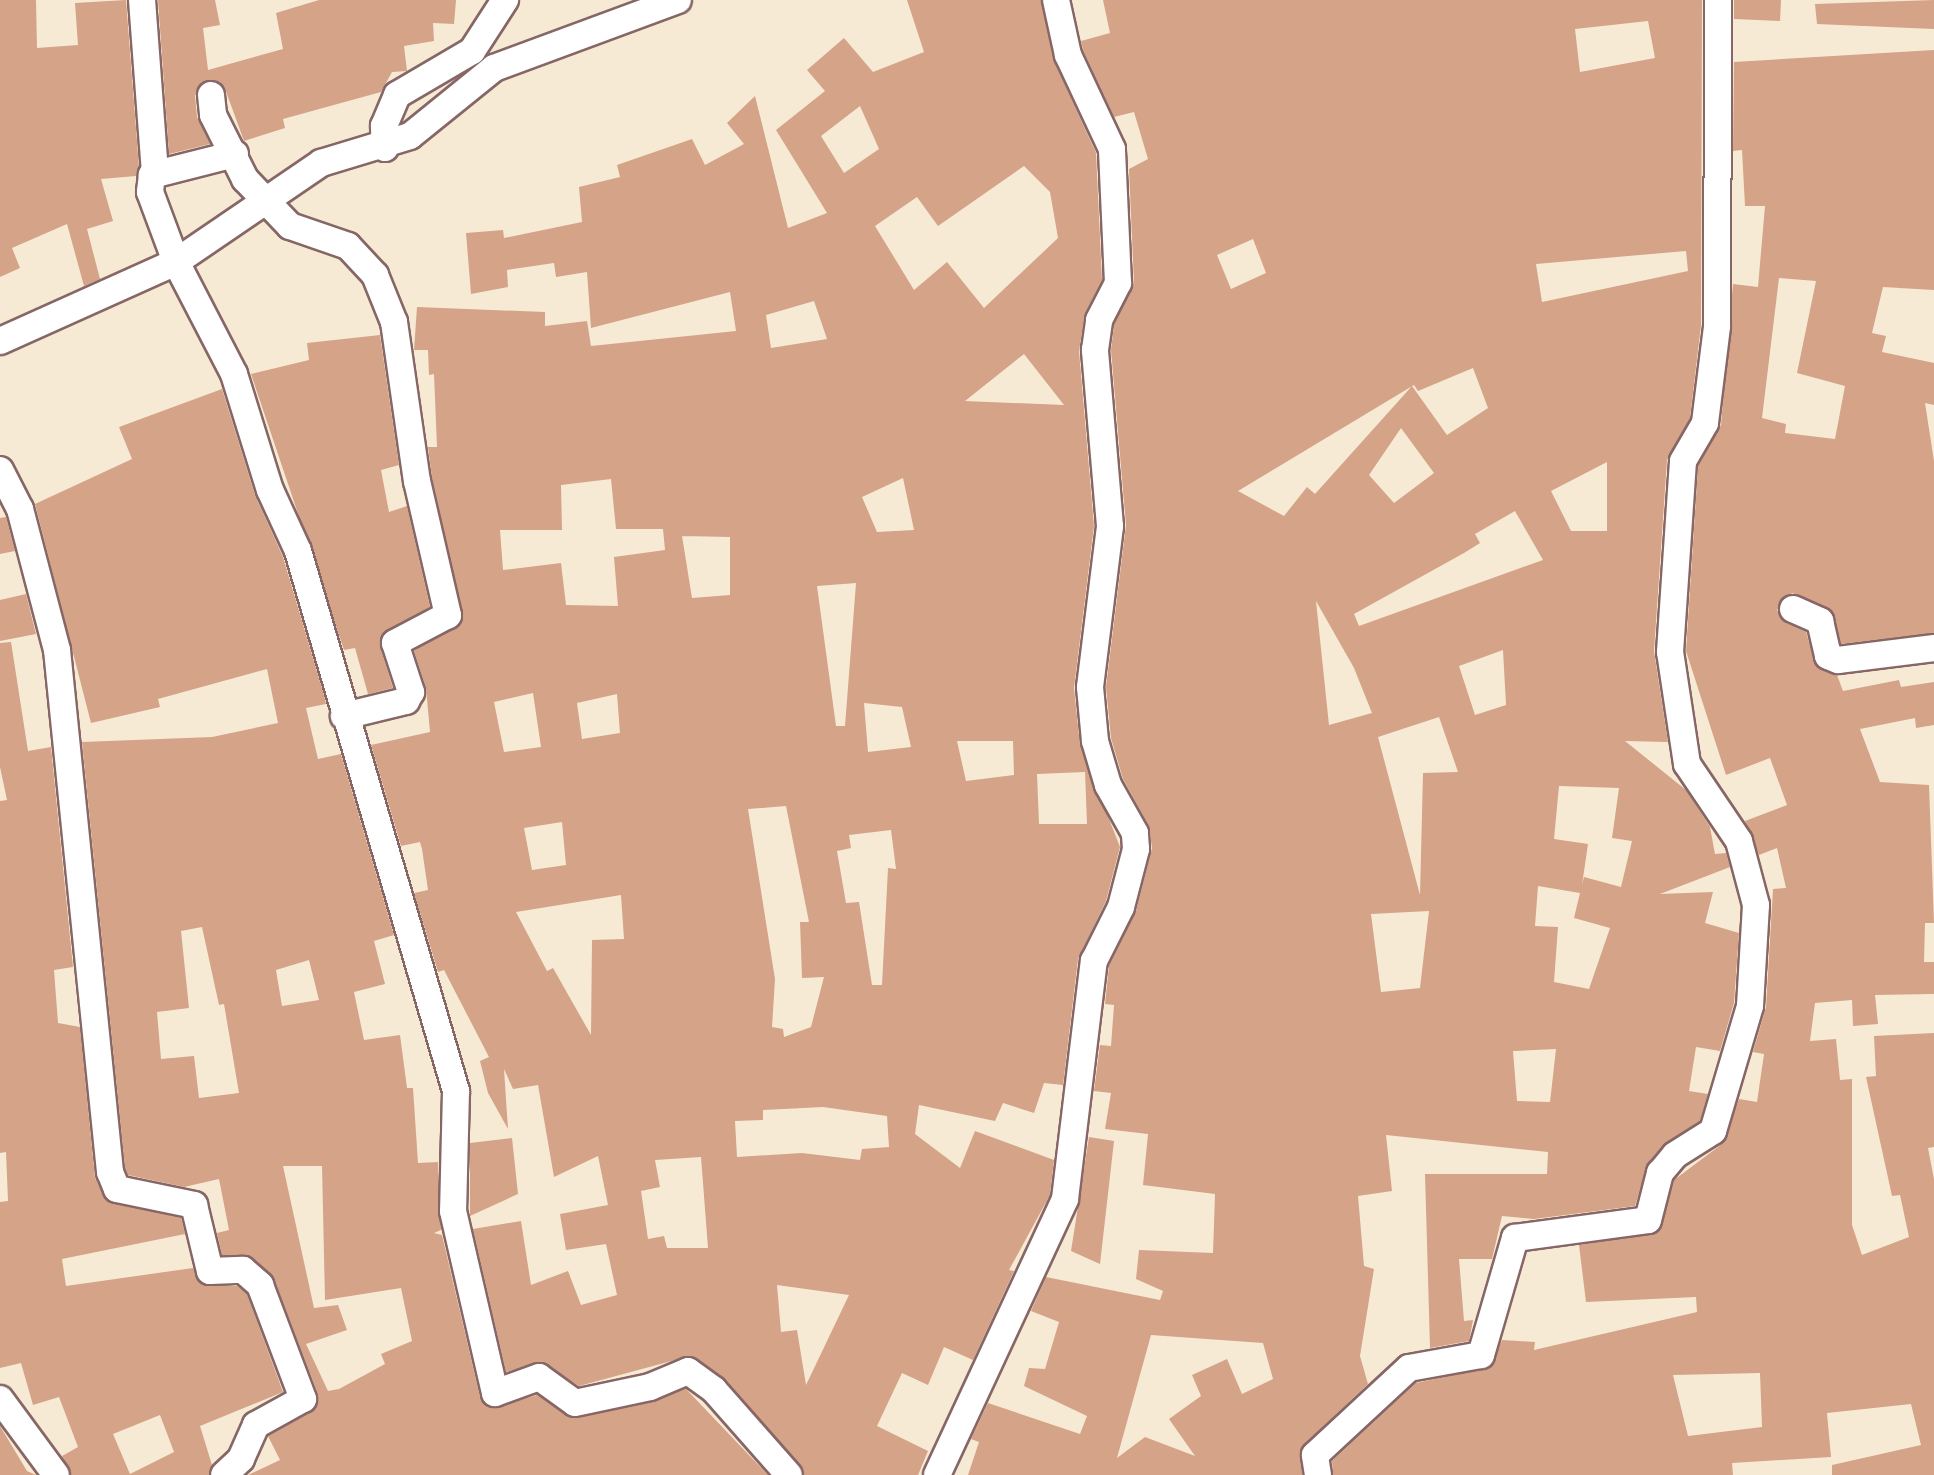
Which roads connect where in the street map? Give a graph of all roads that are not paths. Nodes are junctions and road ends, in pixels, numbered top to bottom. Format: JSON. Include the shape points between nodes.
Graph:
{"nodes":[{"id":1,"x":142,"y":0,"type":"edge"},
{"id":2,"x":505,"y":0,"type":"edge"},
{"id":3,"x":677,"y":0,"type":"edge"},
{"id":4,"x":1056,"y":0,"type":"edge"},
{"id":5,"x":1718,"y":0,"type":"edge"},
{"id":6,"x":211,"y":95,"type":"dead end"},
{"id":7,"x":385,"y":148,"type":"junction"},
{"id":8,"x":235,"y":154,"type":"junction"},
{"id":9,"x":155,"y":174,"type":"junction"},
{"id":10,"x":265,"y":201,"type":"junction"},
{"id":11,"x":176,"y":262,"type":"junction"},
{"id":12,"x":0,"y":341,"type":"edge"},
{"id":13,"x":0,"y":470,"type":"edge"},
{"id":14,"x":1793,"y":608,"type":"dead end"},
{"id":15,"x":1934,"y":648,"type":"edge"},
{"id":16,"x":344,"y":716,"type":"junction"},
{"id":17,"x":0,"y":1399,"type":"edge"},
{"id":18,"x":56,"y":1475,"type":"edge"},
{"id":19,"x":224,"y":1475,"type":"edge"},
{"id":20,"x":789,"y":1475,"type":"edge"},
{"id":21,"x":937,"y":1475,"type":"edge"},
{"id":22,"x":1318,"y":1475,"type":"edge"}],
"edges":[{"from":1,"to":9,"type":"street"},
{"from":2,"to":7,"type":"street","via":[[472,51],[397,95],[384,126]]},
{"from":3,"to":7,"type":"street","via":[[494,68],[411,136]]},
{"from":4,"to":21,"type":"street","via":[[1068,55],[1112,149],[1118,283],[1099,320],[1095,350],[1110,526],[1090,687],[1095,741],[1108,785],[1135,833],[1136,849],[1121,907],[1094,961],[1065,1199]]},
{"from":5,"to":22,"type":"street","via":[[1717,326],[1705,423],[1683,461],[1670,652],[1687,764],[1739,841],[1756,905],[1750,1006],[1713,1132],[1675,1155],[1660,1173],[1648,1220],[1515,1238],[1481,1355],[1409,1368],[1315,1455]]},
{"from":6,"to":8,"type":"street","via":[[214,115]]},
{"from":7,"to":10,"type":"street","via":[[321,163]]},
{"from":8,"to":9,"type":"street"},
{"from":8,"to":10,"type":"street"},
{"from":9,"to":11,"type":"street","via":[[150,192]]},
{"from":10,"to":11,"type":"street"},
{"from":10,"to":16,"type":"street","via":[[290,226],[348,246],[375,275],[394,322],[417,481],[447,609],[446,621],[395,643],[411,692],[406,701]]},
{"from":11,"to":12,"type":"street"},
{"from":11,"to":16,"type":"street","via":[[234,374],[270,490],[298,551]]},
{"from":13,"to":19,"type":"street","via":[[20,509],[57,650],[110,1172],[117,1189],[194,1205],[210,1271],[243,1270],[260,1285],[303,1399],[256,1425],[241,1459]]},
{"from":14,"to":15,"type":"street","via":[[1820,621],[1828,656],[1838,660]]},
{"from":16,"to":20,"type":"street","via":[[456,1091],[453,1210],[495,1393],[539,1377],[575,1403],[650,1387],[688,1371],[714,1390]]},
{"from":17,"to":18,"type":"street"}]}
